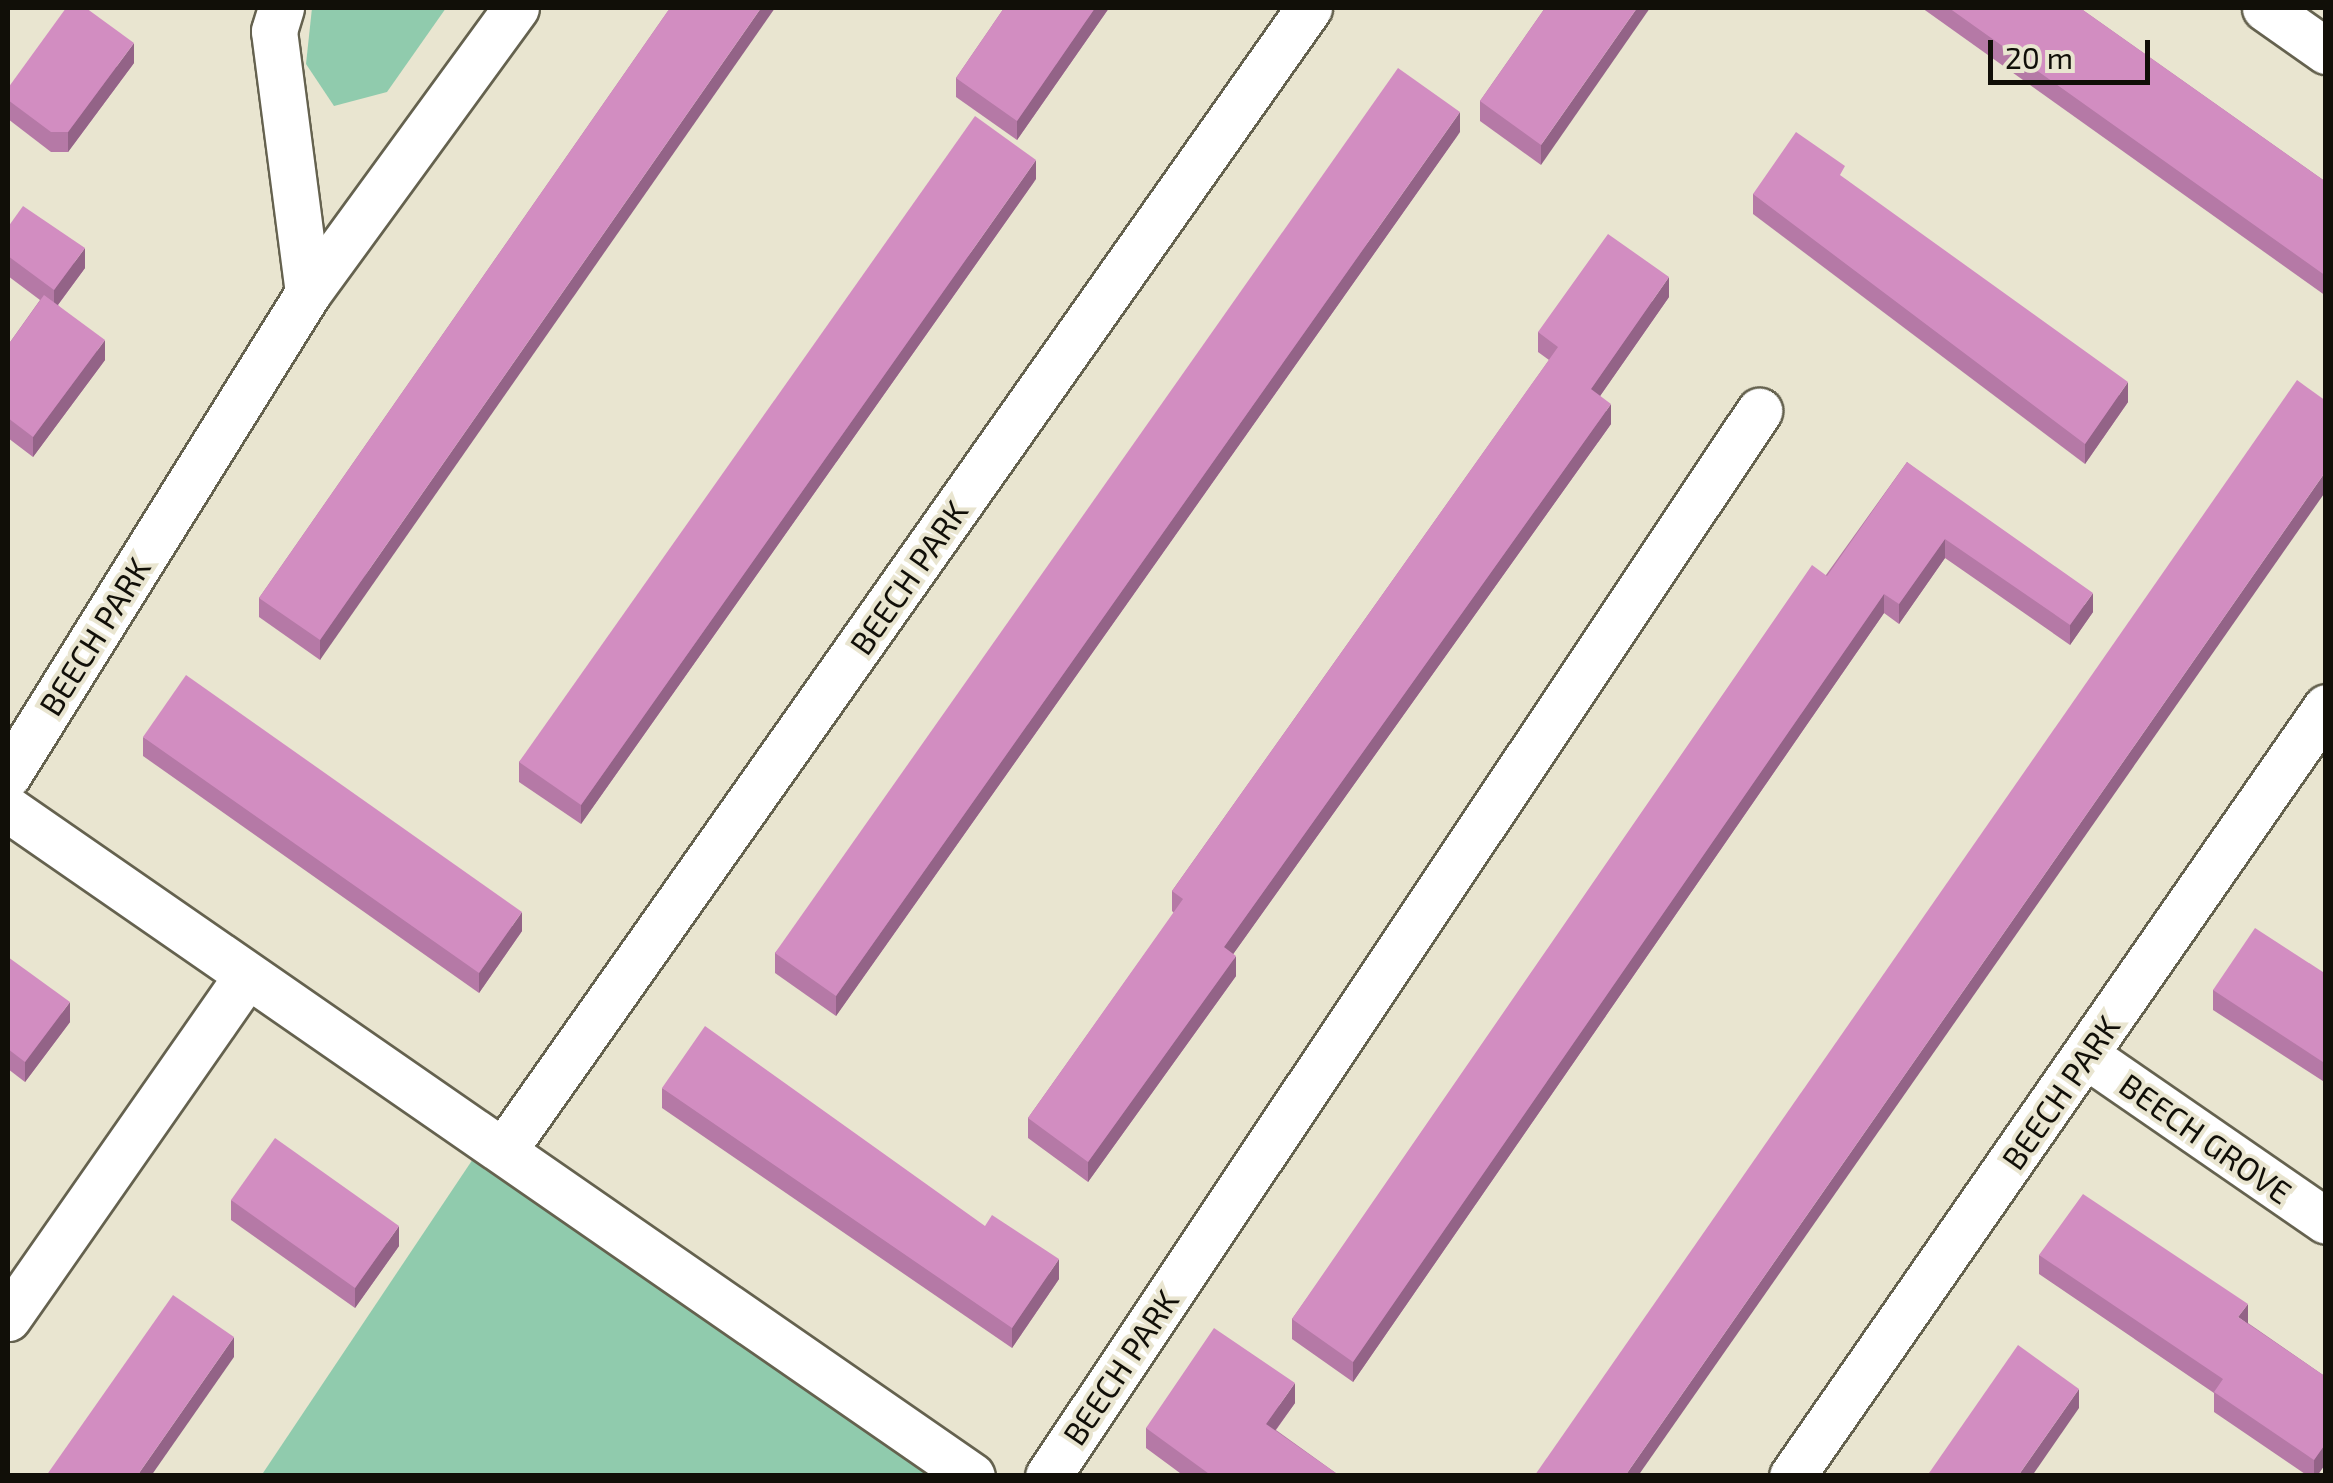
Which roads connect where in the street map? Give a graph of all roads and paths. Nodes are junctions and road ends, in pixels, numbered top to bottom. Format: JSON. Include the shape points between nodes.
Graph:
{"nodes":[{"id":1,"x":281,"y":8,"type":"edge"},
{"id":2,"x":516,"y":8,"type":"edge"},
{"id":3,"x":1309,"y":8,"type":"edge"},
{"id":4,"x":2264,"y":8,"type":"edge"},
{"id":5,"x":2326,"y":50,"type":"edge"},
{"id":6,"x":308,"y":292,"type":"junction"},
{"id":7,"x":1759,"y":411,"type":"dead end"},
{"id":8,"x":2326,"y":707,"type":"edge"},
{"id":9,"x":8,"y":775,"type":"edge"},
{"id":10,"x":8,"y":809,"type":"edge"},
{"id":11,"x":247,"y":976,"type":"junction"},
{"id":12,"x":2087,"y":1056,"type":"junction"},
{"id":13,"x":506,"y":1146,"type":"junction"},
{"id":14,"x":2326,"y":1221,"type":"edge"},
{"id":15,"x":8,"y":1318,"type":"edge"},
{"id":16,"x":972,"y":1476,"type":"edge"},
{"id":17,"x":1048,"y":1476,"type":"edge"},
{"id":18,"x":1792,"y":1476,"type":"edge"}],
"edges":[{"from":1,"to":6,"type":"street","via":[[274,31]]},
{"from":2,"to":6,"type":"street","name":"BEECH PARK"},
{"from":3,"to":13,"type":"street","name":"BEECH PARK"},
{"from":4,"to":5,"type":"street"},
{"from":6,"to":9,"type":"street","name":"BEECH PARK"},
{"from":7,"to":17,"type":"street","name":"BEECH PARK"},
{"from":8,"to":12,"type":"street","name":"BEECH PARK"},
{"from":10,"to":11,"type":"street"},
{"from":11,"to":13,"type":"street"},
{"from":11,"to":15,"type":"street"},
{"from":12,"to":14,"type":"street","name":"BEECH GROVE"},
{"from":12,"to":18,"type":"street","name":"BEECH PARK"},
{"from":13,"to":16,"type":"street"}]}
